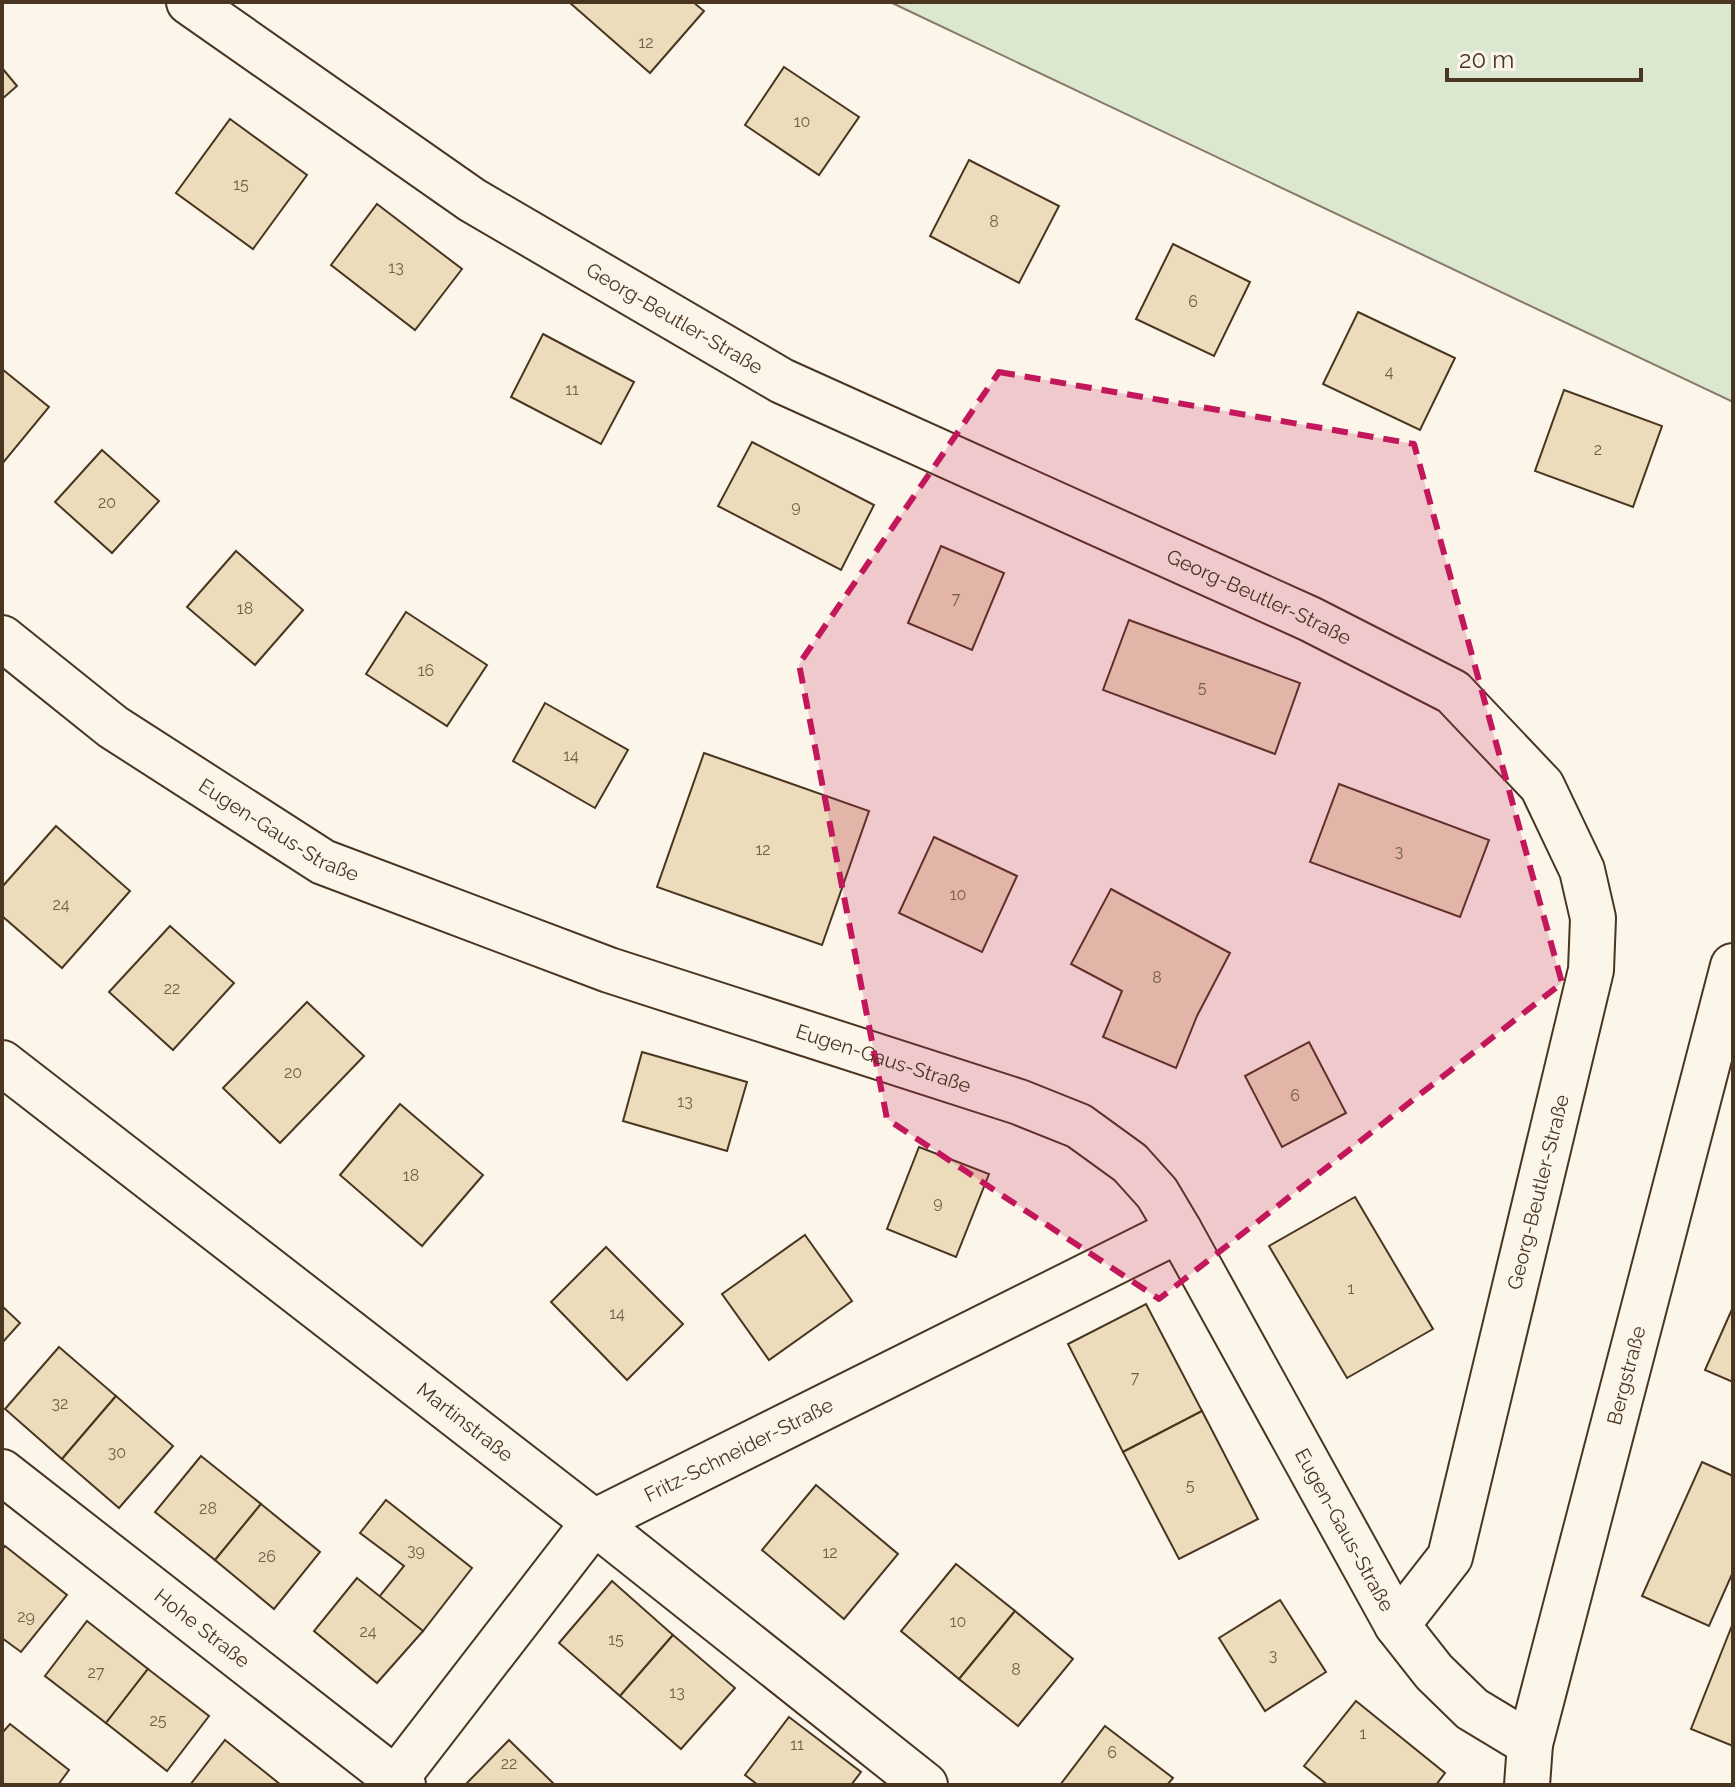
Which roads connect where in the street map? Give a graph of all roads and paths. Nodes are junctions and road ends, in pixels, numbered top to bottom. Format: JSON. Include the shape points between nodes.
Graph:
{"nodes":[{"id":1,"x":189,"y":2,"type":"edge"},
{"id":2,"x":2,"y":638,"type":"edge"},
{"id":3,"x":1732,"y":974,"type":"edge"},
{"id":4,"x":2,"y":1063,"type":"edge"},
{"id":5,"x":1179,"y":1230,"type":"junction"},
{"id":6,"x":2,"y":1472,"type":"edge"},
{"id":7,"x":594,"y":1522,"type":"junction"},
{"id":8,"x":1397,"y":1625,"type":"junction"},
{"id":9,"x":1529,"y":1765,"type":"edge"},
{"id":10,"x":397,"y":1783,"type":"edge"},
{"id":11,"x":925,"y":1785,"type":"edge"}],
"edges":[{"from":1,"to":8,"type":"street","name":"Georg-Beutler-Straße","via":[[472,200],[782,381],[1310,619],[1453,692],[1542,786],[1582,870],[1593,918],[1591,970],[1450,1557]]},
{"from":2,"to":5,"type":"street","name":"Eugen-Gaus-Straße","via":[[113,727],[323,862],[609,970],[1079,1126],[1130,1163],[1157,1193]]},
{"from":3,"to":9,"type":"street","name":"Bergstraße"},
{"from":4,"to":7,"type":"street","name":"Martinstraße"},
{"from":5,"to":7,"type":"street","name":"Fritz-Schneider-Straße"},
{"from":5,"to":8,"type":"street","name":"Eugen-Gaus-Straße"},
{"from":6,"to":10,"type":"street","name":"Hohe Straße"},
{"from":7,"to":10,"type":"street","name":"Fritz-Schneider-Straße"},
{"from":7,"to":11,"type":"street","name":"Martinstraße"},
{"from":8,"to":9,"type":"street","name":"Eugen-Gaus-Straße","via":[[1434,1672]]}]}
